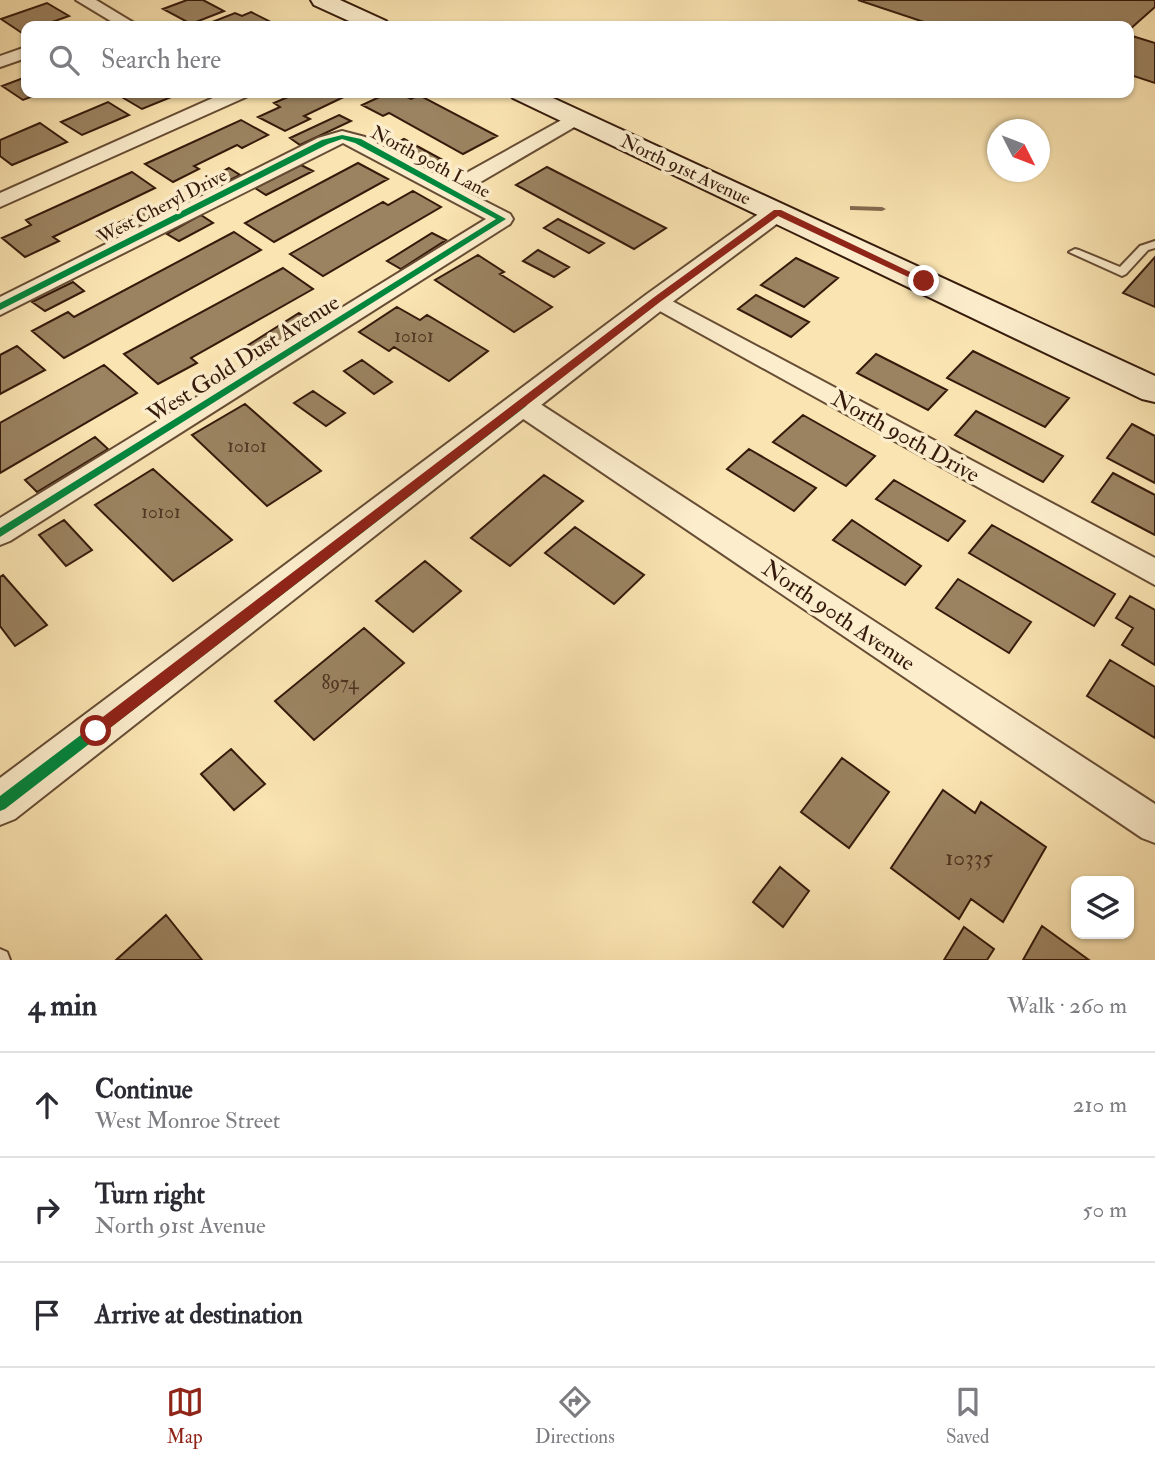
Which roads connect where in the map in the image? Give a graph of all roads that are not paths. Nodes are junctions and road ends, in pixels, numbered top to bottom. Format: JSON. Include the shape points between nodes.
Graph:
{"nodes":[{"id":1,"x":84,"y":0,"type":"edge"},
{"id":2,"x":322,"y":0,"type":"edge"},
{"id":3,"x":122,"y":21,"type":"edge"},
{"id":4,"x":367,"y":21,"type":"edge"},
{"id":5,"x":21,"y":54,"type":"edge"},
{"id":6,"x":0,"y":62,"type":"edge"},
{"id":7,"x":228,"y":98,"type":"edge"},
{"id":8,"x":533,"y":98,"type":"edge"},
{"id":9,"x":576,"y":118,"type":"junction"},
{"id":10,"x":342,"y":137,"type":"joint"},
{"id":11,"x":450,"y":191,"type":"junction"},
{"id":12,"x":0,"y":201,"type":"edge"},
{"id":13,"x":778,"y":212,"type":"junction"},
{"id":14,"x":502,"y":219,"type":"joint"},
{"id":15,"x":1155,"y":244,"type":"edge"},
{"id":16,"x":1075,"y":252,"type":"dead end"},
{"id":17,"x":657,"y":300,"type":"junction"},
{"id":18,"x":0,"y":307,"type":"edge"},
{"id":19,"x":1155,"y":390,"type":"edge"},
{"id":20,"x":522,"y":404,"type":"junction"},
{"id":21,"x":3,"y":532,"type":"edge"},
{"id":22,"x":1155,"y":573,"type":"edge"},
{"id":23,"x":0,"y":804,"type":"edge"},
{"id":24,"x":1155,"y":825,"type":"edge"}],
"edges":[{"from":1,"to":3,"type":"street"},
{"from":2,"to":4,"type":"main road"},
{"from":5,"to":6,"type":"street"},
{"from":7,"to":12,"type":"street"},
{"from":8,"to":9,"type":"main road","name":"North 91st Avenue"},
{"from":9,"to":11,"type":"street"},
{"from":9,"to":13,"type":"main road","name":"North 91st Avenue"},
{"from":10,"to":11,"type":"street","name":"North 90th Lane","via":[[358,141]]},
{"from":10,"to":18,"type":"street","name":"West Cheryl Drive"},
{"from":11,"to":14,"type":"street","name":"North 90th Lane"},
{"from":13,"to":17,"type":"street"},
{"from":13,"to":19,"type":"main road","name":"North 91st Avenue"},
{"from":14,"to":21,"type":"street","name":"West Gold Dust Avenue"},
{"from":15,"to":16,"type":"lane","via":[[1144,247],[1122,272]]},
{"from":17,"to":20,"type":"street"},
{"from":17,"to":22,"type":"street","name":"North 90th Drive"},
{"from":20,"to":23,"type":"street"},
{"from":20,"to":24,"type":"street","name":"North 90th Avenue"}]}
